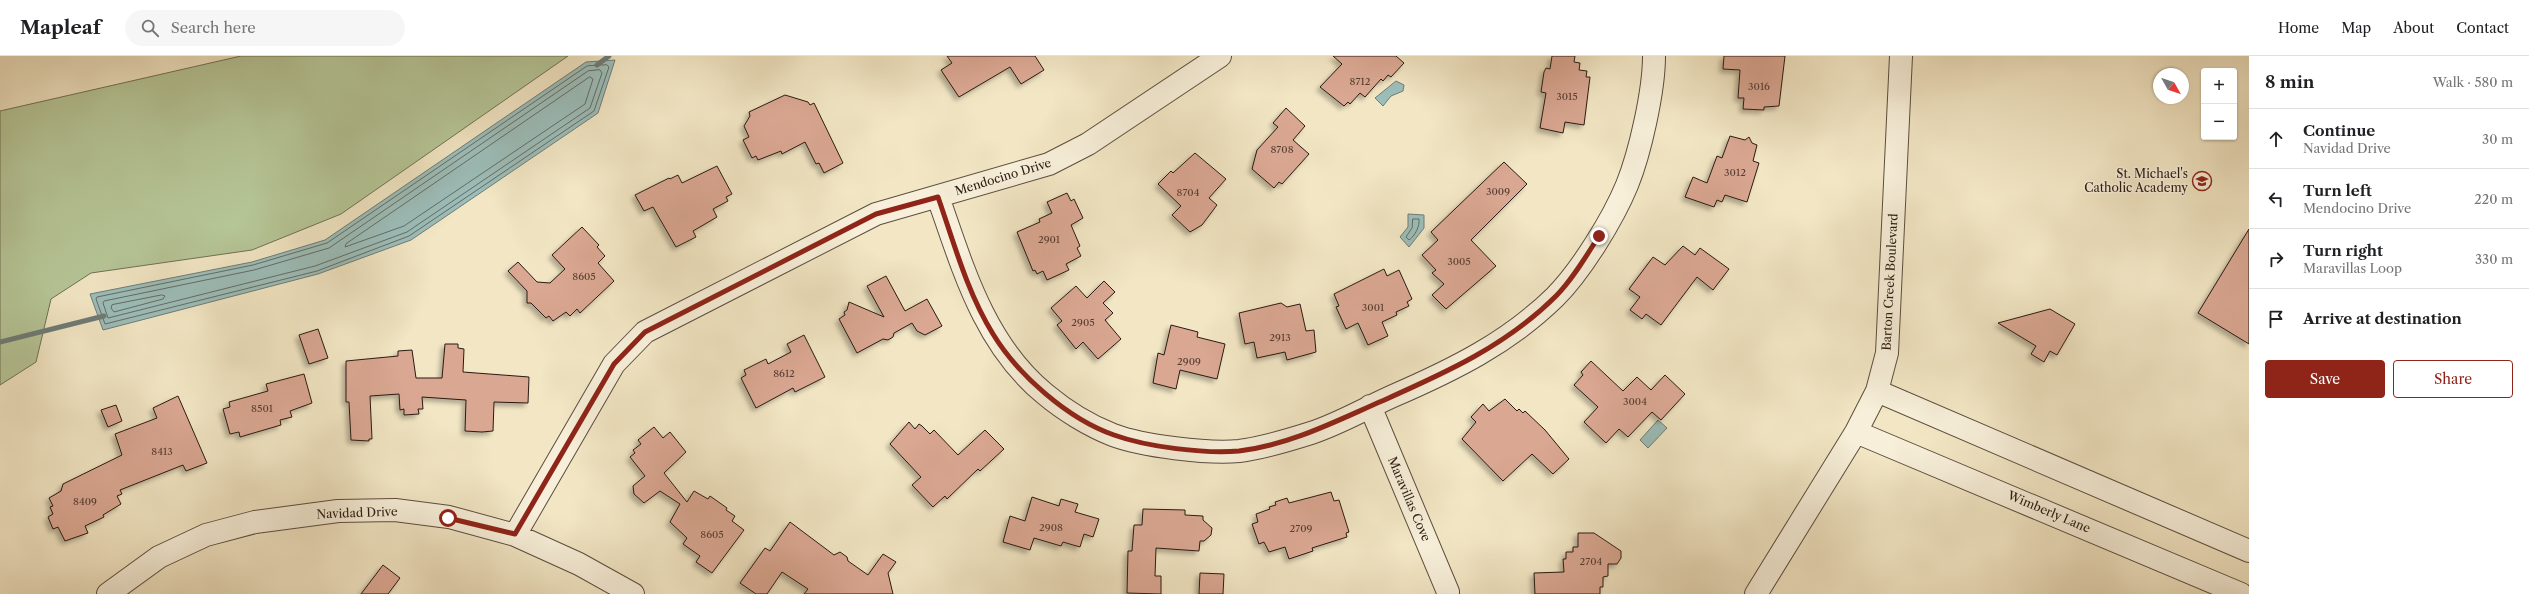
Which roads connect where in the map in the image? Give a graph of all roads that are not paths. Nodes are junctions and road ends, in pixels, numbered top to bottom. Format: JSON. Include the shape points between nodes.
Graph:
{"nodes":[{"id":1,"x":1220,"y":56,"type":"edge"},
{"id":2,"x":1654,"y":56,"type":"edge"},
{"id":3,"x":1902,"y":56,"type":"edge"},
{"id":4,"x":938,"y":197,"type":"junction"},
{"id":5,"x":1877,"y":391,"type":"junction"},
{"id":6,"x":1370,"y":406,"type":"junction"},
{"id":7,"x":1856,"y":432,"type":"junction"},
{"id":8,"x":515,"y":534,"type":"junction"},
{"id":9,"x":2249,"y":551,"type":"edge"},
{"id":10,"x":1448,"y":592,"type":"dead end"},
{"id":11,"x":108,"y":594,"type":"edge"},
{"id":12,"x":633,"y":594,"type":"edge"},
{"id":13,"x":1756,"y":594,"type":"edge"},
{"id":14,"x":2241,"y":594,"type":"edge"}],
"edges":[{"from":1,"to":4,"type":"street","name":"Mendocino Drive","via":[[1088,144],[1049,164]]},
{"from":2,"to":6,"type":"street","via":[[1643,129],[1627,185],[1599,236],[1557,295],[1502,341],[1470,360]]},
{"from":3,"to":5,"type":"street","name":"Barton Creek Boulevard","via":[[1887,353]]},
{"from":4,"to":6,"type":"street","via":[[968,284],[993,334],[1021,371],[1046,395],[1114,435],[1204,451],[1239,451],[1313,432]]},
{"from":4,"to":8,"type":"street","name":"Mendocino Drive","via":[[876,214],[645,332],[614,364]]},
{"from":5,"to":7,"type":"street","name":"Barton Creek Boulevard"},
{"from":5,"to":9,"type":"street"},
{"from":6,"to":10,"type":"street","name":"Maravillas Cove"},
{"from":7,"to":13,"type":"street","name":"Barton Creek Boulevard"},
{"from":7,"to":14,"type":"street","name":"Wimberly Lane"},
{"from":8,"to":11,"type":"street","name":"Navidad Drive","via":[[448,518],[395,510],[338,511],[255,522],[206,535],[159,557]]},
{"from":8,"to":12,"type":"street","name":"Navidad Drive","via":[[579,564]]}]}
